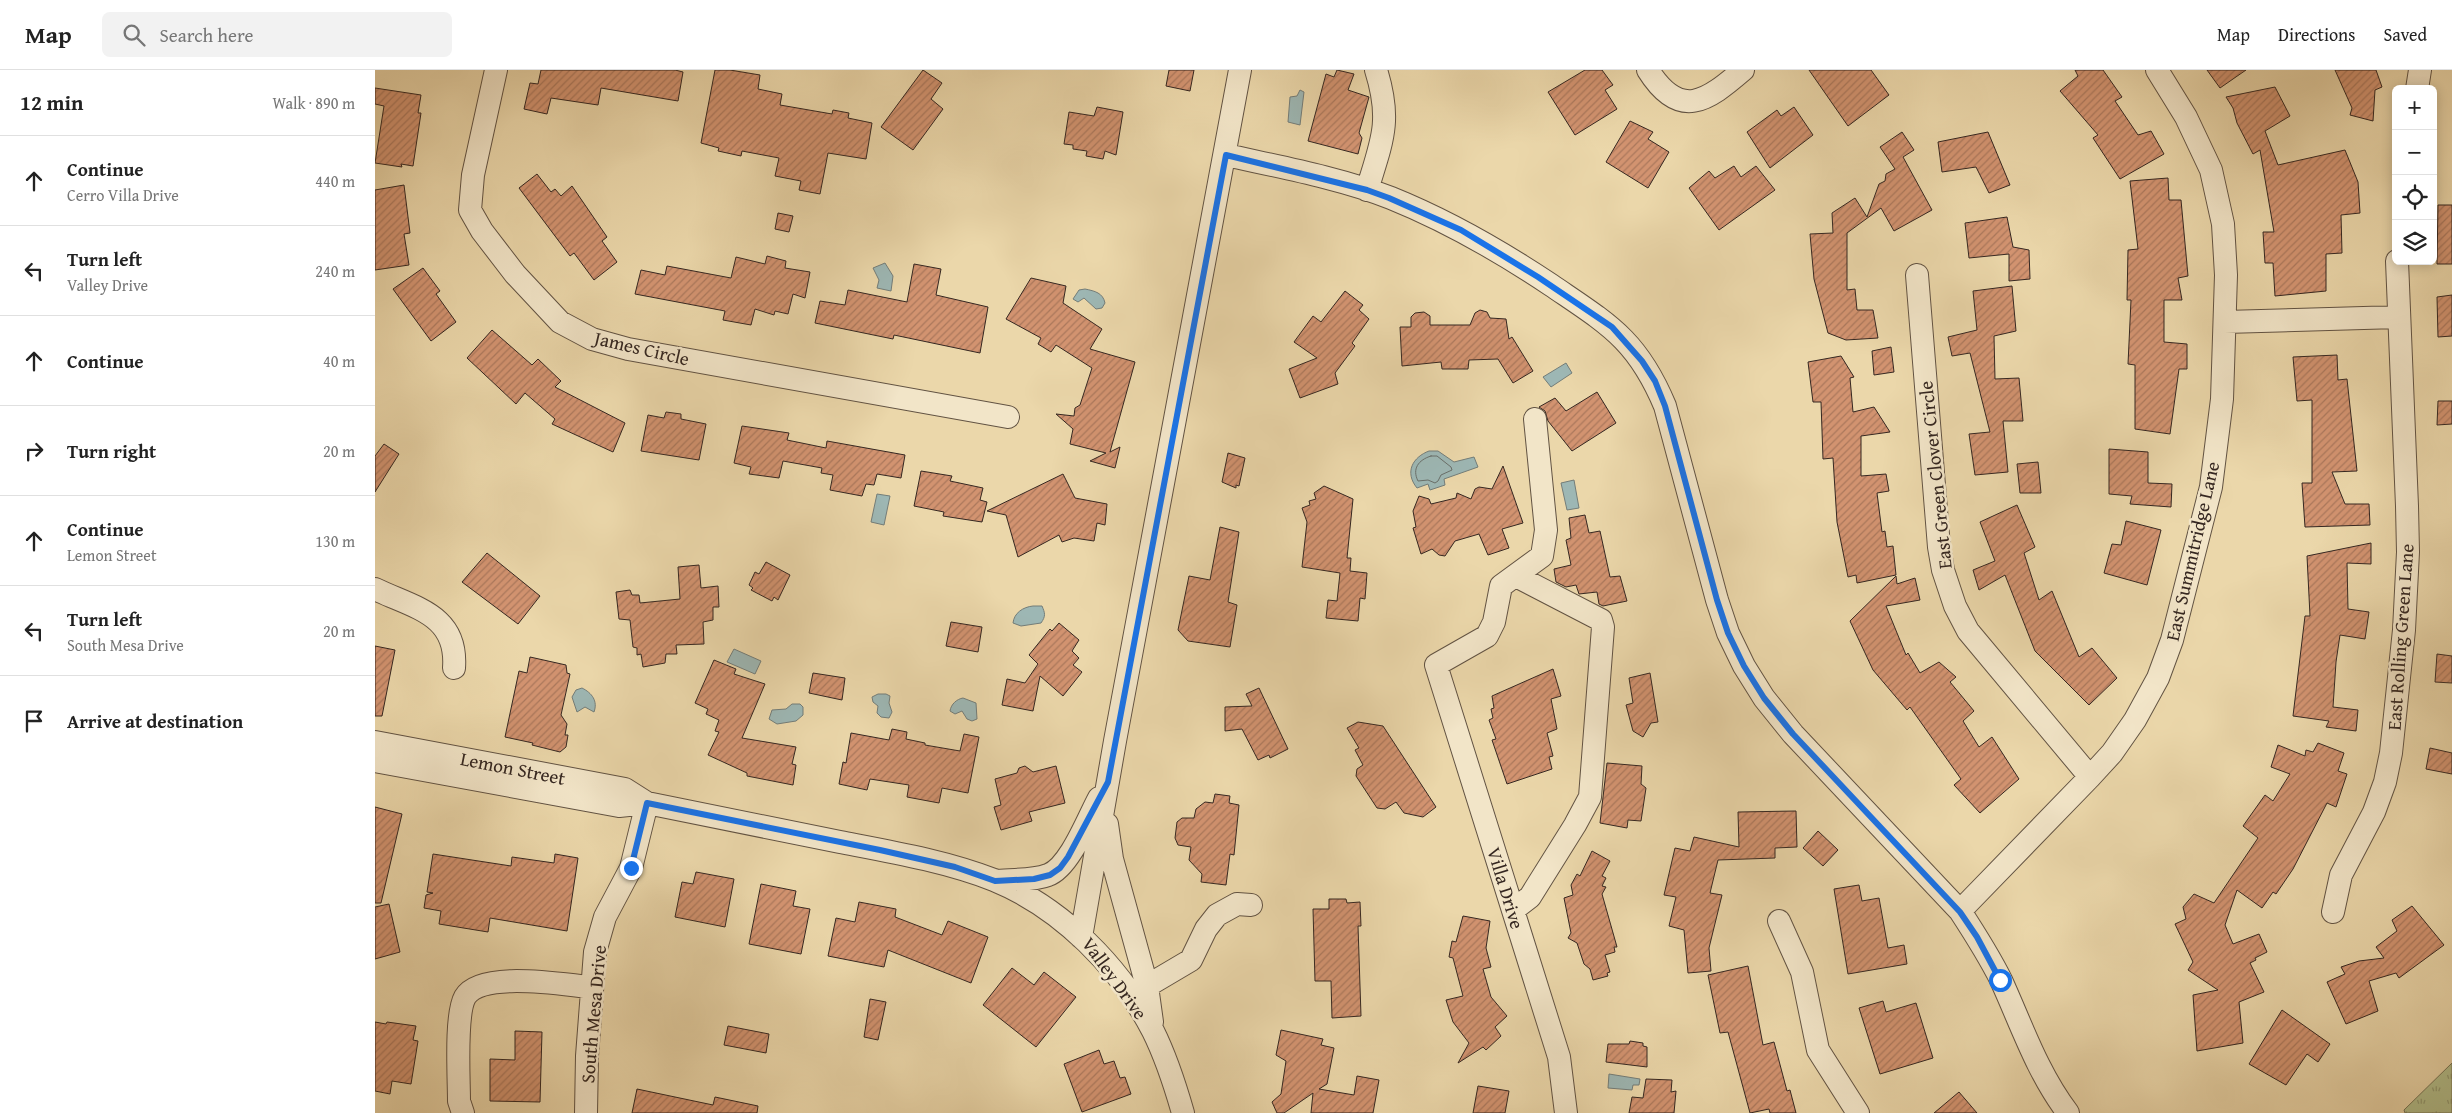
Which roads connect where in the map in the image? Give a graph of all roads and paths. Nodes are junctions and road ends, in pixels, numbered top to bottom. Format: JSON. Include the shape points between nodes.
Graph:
{"nodes":[{"id":1,"x":496,"y":70,"type":"edge"},
{"id":2,"x":1240,"y":70,"type":"edge"},
{"id":3,"x":1376,"y":70,"type":"edge"},
{"id":4,"x":1648,"y":70,"type":"edge"},
{"id":5,"x":1743,"y":70,"type":"edge"},
{"id":6,"x":2157,"y":70,"type":"edge"},
{"id":7,"x":2420,"y":70,"type":"edge"},
{"id":8,"x":2418,"y":85,"type":"edge"},
{"id":9,"x":1226,"y":155,"type":"junction"},
{"id":10,"x":1367,"y":190,"type":"junction"},
{"id":11,"x":2397,"y":265,"type":"edge"},
{"id":12,"x":1917,"y":275,"type":"dead end"},
{"id":13,"x":2399,"y":317,"type":"junction"},
{"id":14,"x":2225,"y":322,"type":"junction"},
{"id":15,"x":1008,"y":417,"type":"dead end"},
{"id":16,"x":1535,"y":419,"type":"dead end"},
{"id":17,"x":1516,"y":576,"type":"junction"},
{"id":18,"x":375,"y":589,"type":"edge"},
{"id":19,"x":454,"y":668,"type":"dead end"},
{"id":20,"x":375,"y":742,"type":"edge"},
{"id":21,"x":375,"y":761,"type":"edge"},
{"id":22,"x":2090,"y":777,"type":"junction"},
{"id":23,"x":1108,"y":782,"type":"junction"},
{"id":24,"x":647,"y":803,"type":"junction"},
{"id":25,"x":1104,"y":806,"type":"junction"},
{"id":26,"x":995,"y":881,"type":"junction"},
{"id":27,"x":1251,"y":905,"type":"dead end"},
{"id":28,"x":1513,"y":910,"type":"junction"},
{"id":29,"x":1960,"y":912,"type":"junction"},
{"id":30,"x":2333,"y":912,"type":"dead end"},
{"id":31,"x":1779,"y":921,"type":"dead end"},
{"id":32,"x":1081,"y":937,"type":"junction"},
{"id":33,"x":1147,"y":986,"type":"junction"},
{"id":34,"x":591,"y":988,"type":"junction"},
{"id":35,"x":1153,"y":1030,"type":"junction"},
{"id":36,"x":463,"y":1113,"type":"edge"},
{"id":37,"x":586,"y":1113,"type":"edge"},
{"id":38,"x":1183,"y":1113,"type":"edge"},
{"id":39,"x":1566,"y":1113,"type":"edge"},
{"id":40,"x":1858,"y":1113,"type":"edge"},
{"id":41,"x":2068,"y":1113,"type":"edge"}],
"edges":[{"from":1,"to":15,"type":"street","name":"James Circle","via":[[473,175],[470,210],[515,274],[560,322],[592,339],[628,349]]},
{"from":2,"to":9,"type":"street","name":"Valley Drive"},
{"from":3,"to":10,"type":"street","via":[[1384,95],[1385,114],[1383,136]]},
{"from":4,"to":5,"type":"street","via":[[1664,91],[1683,100],[1704,99]]},
{"from":6,"to":14,"type":"street","name":"East Summitridge Lane","via":[[2186,117],[2211,170],[2223,224]]},
{"from":7,"to":8,"type":"street"},
{"from":9,"to":10,"type":"street"},
{"from":9,"to":23,"type":"street","name":"Valley Drive"},
{"from":10,"to":29,"type":"street","via":[[1461,230],[1555,288],[1612,327],[1628,342],[1655,381],[1665,406],[1717,600],[1744,666],[1793,734]]},
{"from":11,"to":13,"type":"street","name":"East Rolling Green Lane"},
{"from":12,"to":22,"type":"street","name":"East Green Clover Circle","via":[[1939,547],[1955,606],[1984,653]]},
{"from":13,"to":14,"type":"street"},
{"from":13,"to":30,"type":"street","name":"East Rolling Green Lane","via":[[2408,552],[2404,630],[2391,753],[2385,782],[2373,812],[2341,875]]},
{"from":14,"to":22,"type":"street","name":"East Summitridge Lane","via":[[2222,399],[2211,487],[2172,640],[2158,678],[2135,720]]},
{"from":16,"to":17,"type":"street","via":[[1545,546],[1542,556]]},
{"from":17,"to":28,"type":"street","name":"Villa Drive","via":[[1501,586],[1494,622],[1487,636],[1436,665]]},
{"from":17,"to":28,"type":"street","via":[[1601,620],[1603,627],[1590,797],[1530,897]]},
{"from":18,"to":19,"type":"street","via":[[430,613],[439,621],[452,644]]},
{"from":20,"to":24,"type":"street","name":"Lemon Street","via":[[625,789]]},
{"from":21,"to":24,"type":"street","name":"Lemon Street","via":[[619,806]]},
{"from":22,"to":29,"type":"street","name":"East Summitridge Lane"},
{"from":23,"to":25,"type":"street","name":"Valley Drive"},
{"from":23,"to":26,"type":"street","via":[[1060,868],[1050,875],[1034,879]]},
{"from":24,"to":26,"type":"street","name":"Lemon Street","via":[[909,856]]},
{"from":24,"to":34,"type":"street","name":"South Mesa Drive","via":[[631,868],[599,933]]},
{"from":25,"to":32,"type":"street","name":"Valley Drive"},
{"from":25,"to":33,"type":"street","name":"Valley Drive","via":[[1112,859]]},
{"from":26,"to":32,"type":"street","name":"Lemon Street","via":[[1037,903]]},
{"from":27,"to":33,"type":"street","via":[[1237,904],[1217,915],[1206,929],[1191,960]]},
{"from":28,"to":39,"type":"street","name":"Villa Drive","via":[[1559,1057]]},
{"from":29,"to":41,"type":"street","via":[[2000,980],[2047,1083]]},
{"from":31,"to":40,"type":"street","via":[[1802,972],[1818,1050]]},
{"from":32,"to":35,"type":"street","name":"Valley Drive","via":[[1133,997]]},
{"from":33,"to":35,"type":"street","name":"Valley Drive"},
{"from":34,"to":36,"type":"street","via":[[515,980],[484,984],[465,996],[461,1012],[459,1101]]},
{"from":34,"to":37,"type":"street","name":"South Mesa Drive"},
{"from":35,"to":38,"type":"street","name":"Valley Drive"}]}
